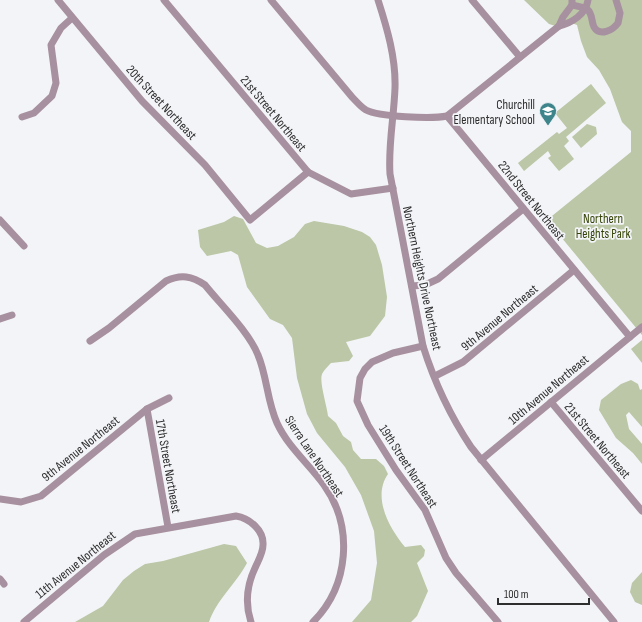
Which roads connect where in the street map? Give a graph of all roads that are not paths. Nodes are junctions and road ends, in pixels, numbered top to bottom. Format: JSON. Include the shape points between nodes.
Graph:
{"nodes":[{"id":1,"x":58,"y":0,"type":"edge"},
{"id":2,"x":164,"y":0,"type":"edge"},
{"id":3,"x":271,"y":0,"type":"edge"},
{"id":4,"x":378,"y":0,"type":"edge"},
{"id":5,"x":472,"y":0,"type":"edge"},
{"id":6,"x":588,"y":0,"type":"edge"},
{"id":7,"x":616,"y":0,"type":"edge"},
{"id":8,"x":572,"y":2,"type":"edge"},
{"id":9,"x":586,"y":8,"type":"junction"},
{"id":10,"x":72,"y":18,"type":"junction"},
{"id":11,"x":559,"y":26,"type":"junction"},
{"id":12,"x":520,"y":57,"type":"junction"},
{"id":13,"x":393,"y":115,"type":"junction"},
{"id":14,"x":446,"y":116,"type":"junction"},
{"id":15,"x":22,"y":117,"type":"dead end"},
{"id":16,"x":308,"y":172,"type":"junction"},
{"id":17,"x":393,"y":188,"type":"junction"},
{"id":18,"x":523,"y":209,"type":"junction"},
{"id":19,"x":0,"y":220,"type":"edge"},
{"id":20,"x":24,"y":246,"type":"dead end"},
{"id":21,"x":574,"y":270,"type":"junction"},
{"id":22,"x":412,"y":286,"type":"junction"},
{"id":23,"x":12,"y":316,"type":"dead end"},
{"id":24,"x":0,"y":319,"type":"edge"},
{"id":25,"x":642,"y":327,"type":"edge"},
{"id":26,"x":630,"y":337,"type":"junction"},
{"id":27,"x":90,"y":341,"type":"dead end"},
{"id":28,"x":424,"y":346,"type":"junction"},
{"id":29,"x":435,"y":376,"type":"junction"},
{"id":30,"x":169,"y":398,"type":"dead end"},
{"id":31,"x":551,"y":402,"type":"junction"},
{"id":32,"x":148,"y":409,"type":"junction"},
{"id":33,"x":481,"y":460,"type":"junction"},
{"id":34,"x":0,"y":499,"type":"edge"},
{"id":35,"x":642,"y":511,"type":"edge"},
{"id":36,"x":168,"y":527,"type":"junction"},
{"id":37,"x":24,"y":622,"type":"edge"},
{"id":38,"x":251,"y":622,"type":"edge"},
{"id":39,"x":313,"y":622,"type":"edge"},
{"id":40,"x":498,"y":622,"type":"edge"},
{"id":41,"x":614,"y":622,"type":"edge"}],
"edges":[{"from":1,"to":10,"type":"street","name":"20th Street Northeast"},
{"from":2,"to":16,"type":"street","name":"21st Street Northeast"},
{"from":3,"to":13,"type":"street","via":[[357,102],[374,113]]},
{"from":4,"to":13,"type":"street","name":"Northern Heights Drive Northeast","via":[[395,70]]},
{"from":5,"to":12,"type":"street"},
{"from":6,"to":9,"type":"street"},
{"from":7,"to":9,"type":"street","via":[[620,19],[609,31],[597,30],[594,27],[591,13]]},
{"from":8,"to":9,"type":"street"},
{"from":8,"to":11,"type":"street"},
{"from":9,"to":11,"type":"street","via":[[568,24]]},
{"from":10,"to":15,"type":"street","via":[[61,28],[51,45],[56,83],[52,96],[34,113]]},
{"from":10,"to":16,"type":"street","name":"20th Street Northeast","via":[[142,101],[201,161],[250,220]]},
{"from":11,"to":12,"type":"street"},
{"from":12,"to":14,"type":"street"},
{"from":13,"to":14,"type":"street","via":[[437,118]]},
{"from":13,"to":17,"type":"street","name":"Northern Heights Drive Northeast","via":[[389,159]]},
{"from":14,"to":18,"type":"street","name":"22nd Street Northeast"},
{"from":16,"to":17,"type":"street","name":"21st Street Northeast","via":[[351,194]]},
{"from":17,"to":22,"type":"street","name":"Northern Heights Drive Northeast"},
{"from":18,"to":21,"type":"street","name":"22nd Street Northeast"},
{"from":18,"to":22,"type":"street","via":[[438,279],[425,285]]},
{"from":19,"to":20,"type":"street"},
{"from":21,"to":26,"type":"street","name":"22nd Street Northeast"},
{"from":21,"to":29,"type":"street","name":"9th Avenue Northeast","via":[[463,362]]},
{"from":22,"to":28,"type":"street","name":"Northern Heights Drive Northeast"},
{"from":23,"to":24,"type":"street"},
{"from":25,"to":26,"type":"street","name":"10th Avenue Northeast"},
{"from":26,"to":31,"type":"street","name":"10th Avenue Northeast"},
{"from":27,"to":39,"type":"street","name":"Sierra Lane Northeast","via":[[110,328],[166,281],[183,276],[205,285],[250,341],[259,357],[277,423],[292,447],[330,495],[343,534],[343,559],[339,581],[331,600]]},
{"from":28,"to":29,"type":"street","name":"Northern Heights Drive Northeast"},
{"from":28,"to":40,"type":"street","name":"19th Street Northeast","via":[[393,353],[372,362],[360,378],[357,401],[368,425],[396,470],[425,510],[443,552],[456,573]]},
{"from":29,"to":33,"type":"street","name":"Northern Heights Drive Northeast","via":[[458,425]]},
{"from":30,"to":32,"type":"street","name":"9th Avenue Northeast"},
{"from":31,"to":33,"type":"street","name":"10th Avenue Northeast"},
{"from":31,"to":35,"type":"street","name":"21st Street Northeast"},
{"from":32,"to":34,"type":"street","name":"9th Avenue Northeast","via":[[40,496],[21,502]]},
{"from":32,"to":36,"type":"street","name":"17th Street Northeast"},
{"from":33,"to":41,"type":"street","name":"Northern Heights Drive Northeast"},
{"from":36,"to":37,"type":"street","name":"11th Avenue Northeast","via":[[135,534],[125,539]]},
{"from":36,"to":38,"type":"street","name":"11th Avenue Northeast","via":[[236,516],[254,525],[259,531],[263,545],[248,592],[247,605]]}]}
